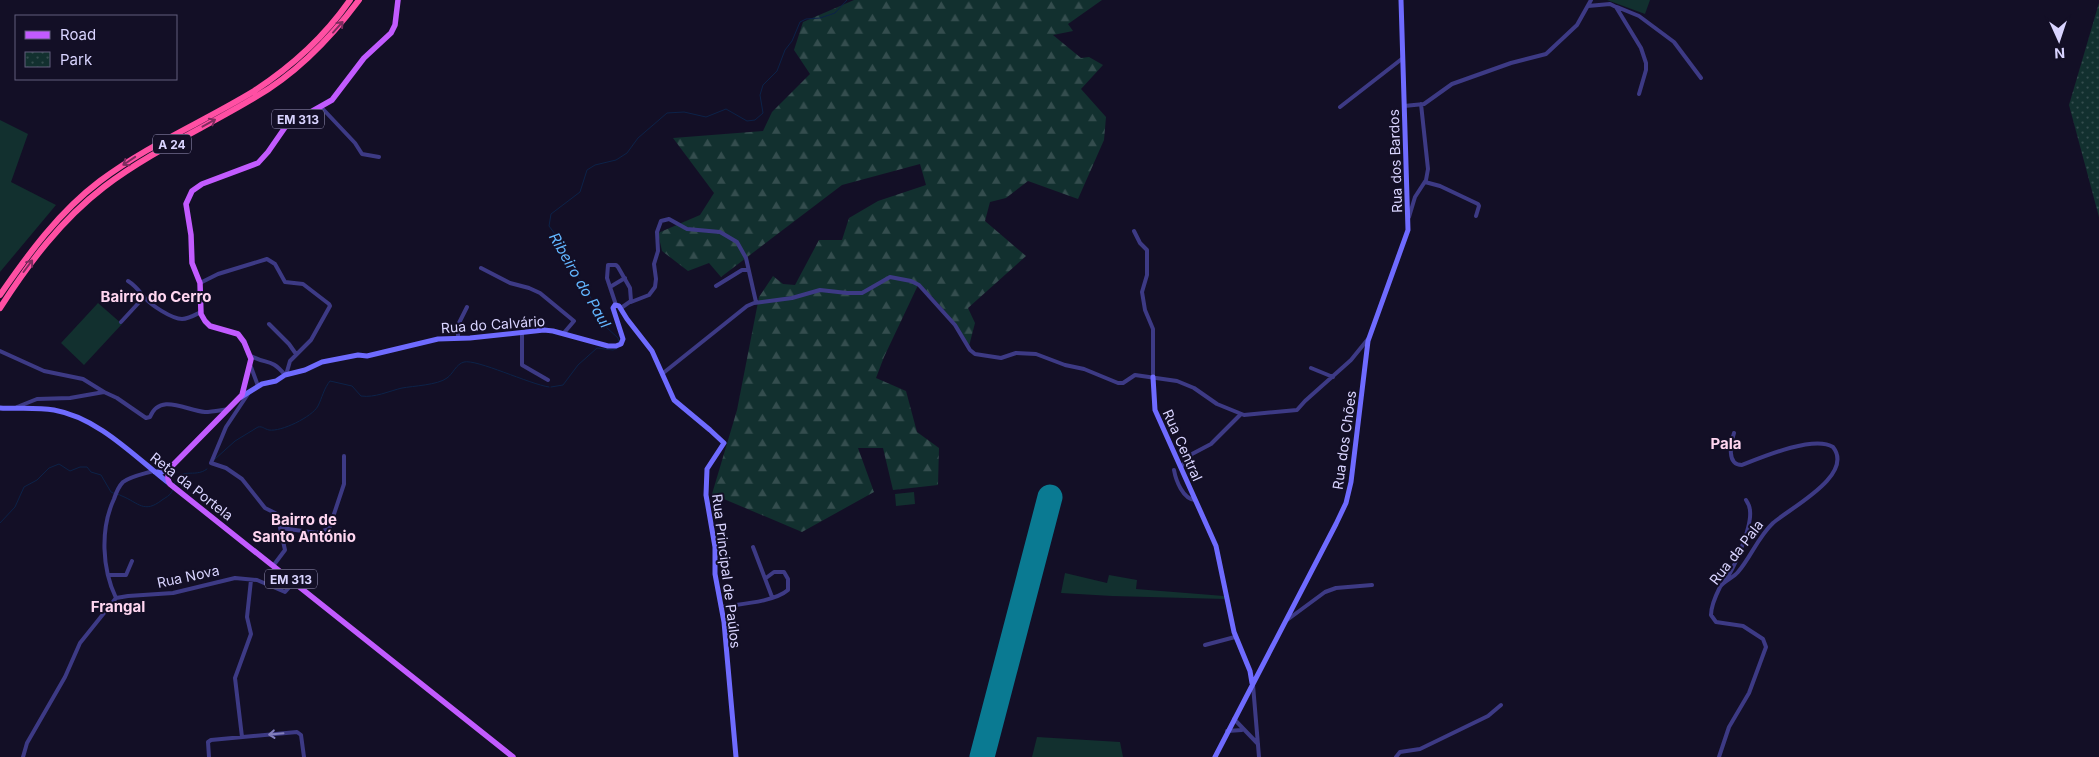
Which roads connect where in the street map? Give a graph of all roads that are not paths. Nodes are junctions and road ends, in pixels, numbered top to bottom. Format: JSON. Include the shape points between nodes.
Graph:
{"nodes":[{"id":1,"x":350,"y":0,"type":"edge"},
{"id":2,"x":358,"y":0,"type":"edge"},
{"id":3,"x":398,"y":0,"type":"edge"},
{"id":4,"x":1402,"y":0,"type":"edge"},
{"id":5,"x":1591,"y":0,"type":"edge"},
{"id":6,"x":1588,"y":6,"type":"junction"},
{"id":7,"x":1616,"y":7,"type":"junction"},
{"id":8,"x":1403,"y":58,"type":"junction"},
{"id":9,"x":1701,"y":78,"type":"dead end"},
{"id":10,"x":1639,"y":94,"type":"dead end"},
{"id":11,"x":1421,"y":104,"type":"junction"},
{"id":12,"x":1404,"y":106,"type":"junction"},
{"id":13,"x":321,"y":107,"type":"junction"},
{"id":14,"x":1340,"y":107,"type":"dead end"},
{"id":15,"x":379,"y":157,"type":"dead end"},
{"id":16,"x":1425,"y":182,"type":"junction"},
{"id":17,"x":1476,"y":216,"type":"dead end"},
{"id":18,"x":1408,"y":220,"type":"junction"},
{"id":19,"x":1134,"y":231,"type":"dead end"},
{"id":20,"x":1397,"y":260,"type":"joint"},
{"id":21,"x":481,"y":268,"type":"dead end"},
{"id":22,"x":748,"y":270,"type":"junction"},
{"id":23,"x":625,"y":278,"type":"junction"},
{"id":24,"x":128,"y":281,"type":"dead end"},
{"id":25,"x":200,"y":283,"type":"junction"},
{"id":26,"x":716,"y":286,"type":"dead end"},
{"id":27,"x":610,"y":287,"type":"junction"},
{"id":28,"x":0,"y":295,"type":"edge"},
{"id":29,"x":144,"y":296,"type":"junction"},
{"id":30,"x":630,"y":302,"type":"junction"},
{"id":31,"x":756,"y":302,"type":"junction"},
{"id":32,"x":619,"y":306,"type":"junction"},
{"id":33,"x":467,"y":307,"type":"dead end"},
{"id":34,"x":0,"y":308,"type":"edge"},
{"id":35,"x":201,"y":312,"type":"junction"},
{"id":36,"x":121,"y":322,"type":"dead end"},
{"id":37,"x":269,"y":324,"type":"dead end"},
{"id":38,"x":522,"y":333,"type":"junction"},
{"id":39,"x":563,"y":334,"type":"junction"},
{"id":40,"x":458,"y":338,"type":"junction"},
{"id":41,"x":1369,"y":338,"type":"junction"},
{"id":42,"x":0,"y":351,"type":"edge"},
{"id":43,"x":296,"y":354,"type":"junction"},
{"id":44,"x":254,"y":358,"type":"junction"},
{"id":45,"x":250,"y":367,"type":"junction"},
{"id":46,"x":1312,"y":368,"type":"dead end"},
{"id":47,"x":662,"y":374,"type":"junction"},
{"id":48,"x":286,"y":375,"type":"junction"},
{"id":49,"x":1153,"y":377,"type":"junction"},
{"id":50,"x":1333,"y":377,"type":"junction"},
{"id":51,"x":548,"y":380,"type":"dead end"},
{"id":52,"x":258,"y":386,"type":"junction"},
{"id":53,"x":104,"y":392,"type":"junction"},
{"id":54,"x":248,"y":392,"type":"junction"},
{"id":55,"x":241,"y":397,"type":"junction"},
{"id":56,"x":0,"y":408,"type":"edge"},
{"id":57,"x":14,"y":408,"type":"junction"},
{"id":58,"x":230,"y":409,"type":"junction"},
{"id":59,"x":1241,"y":414,"type":"junction"},
{"id":60,"x":1734,"y":434,"type":"dead end"},
{"id":61,"x":344,"y":456,"type":"dead end"},
{"id":62,"x":172,"y":466,"type":"junction"},
{"id":63,"x":1181,"y":468,"type":"junction"},
{"id":64,"x":152,"y":470,"type":"junction"},
{"id":65,"x":1174,"y":470,"type":"dead end"},
{"id":66,"x":170,"y":484,"type":"junction"},
{"id":67,"x":1195,"y":500,"type":"junction"},
{"id":68,"x":1746,"y":500,"type":"dead end"},
{"id":69,"x":281,"y":528,"type":"junction"},
{"id":70,"x":753,"y":547,"type":"dead end"},
{"id":71,"x":132,"y":561,"type":"dead end"},
{"id":72,"x":273,"y":566,"type":"junction"},
{"id":73,"x":109,"y":575,"type":"junction"},
{"id":74,"x":766,"y":578,"type":"junction"},
{"id":75,"x":252,"y":580,"type":"junction"},
{"id":76,"x":294,"y":582,"type":"junction"},
{"id":77,"x":1723,"y":584,"type":"junction"},
{"id":78,"x":1372,"y":585,"type":"dead end"},
{"id":79,"x":772,"y":597,"type":"junction"},
{"id":80,"x":116,"y":598,"type":"junction"},
{"id":81,"x":722,"y":607,"type":"junction"},
{"id":82,"x":1284,"y":623,"type":"junction"},
{"id":83,"x":1235,"y":637,"type":"junction"},
{"id":84,"x":1205,"y":646,"type":"dead end"},
{"id":85,"x":1248,"y":665,"type":"junction"},
{"id":86,"x":1258,"y":672,"type":"junction"},
{"id":87,"x":1252,"y":683,"type":"junction"},
{"id":88,"x":1501,"y":705,"type":"dead end"},
{"id":89,"x":1234,"y":719,"type":"junction"},
{"id":90,"x":1227,"y":731,"type":"junction"},
{"id":91,"x":1245,"y":731,"type":"junction"},
{"id":92,"x":242,"y":737,"type":"junction"},
{"id":93,"x":1258,"y":745,"type":"junction"},
{"id":94,"x":23,"y":757,"type":"edge"},
{"id":95,"x":209,"y":757,"type":"edge"},
{"id":96,"x":304,"y":757,"type":"edge"},
{"id":97,"x":514,"y":757,"type":"edge"},
{"id":98,"x":736,"y":757,"type":"edge"},
{"id":99,"x":1214,"y":757,"type":"edge"},
{"id":100,"x":1260,"y":757,"type":"edge"},
{"id":101,"x":1396,"y":757,"type":"edge"},
{"id":102,"x":1719,"y":757,"type":"edge"}],
"edges":[{"from":1,"to":28,"type":"highway","number":"A 24","one_way":true,"via":[[311,46],[287,67],[254,91],[141,154],[89,190],[39,241]]},
{"from":34,"to":2,"type":"highway","number":"A 24","one_way":true,"via":[[40,250],[96,194],[143,161],[255,98],[289,74],[314,53]]},
{"from":3,"to":13,"type":"main road","number":"EM 313","via":[[391,33],[364,58],[332,100]]},
{"from":4,"to":8,"type":"street","name":"Rua dos Bardos"},
{"from":5,"to":6,"type":"street"},
{"from":6,"to":7,"type":"street","via":[[1610,4]]},
{"from":6,"to":11,"type":"street","via":[[1577,26],[1546,54],[1452,84]]},
{"from":7,"to":9,"type":"street","via":[[1639,16],[1674,42]]},
{"from":7,"to":10,"type":"street","via":[[1646,63]]},
{"from":8,"to":12,"type":"street","name":"Rua dos Bardos"},
{"from":8,"to":14,"type":"street"},
{"from":11,"to":12,"type":"street"},
{"from":11,"to":16,"type":"street","via":[[1429,159]]},
{"from":12,"to":18,"type":"street","name":"Rua dos Bardos"},
{"from":13,"to":15,"type":"street","via":[[362,153]]},
{"from":13,"to":25,"type":"main road","number":"EM 313","via":[[286,126],[258,162],[202,184],[192,192],[186,210],[192,263]]},
{"from":16,"to":17,"type":"street","via":[[1478,204]]},
{"from":16,"to":18,"type":"street","via":[[1415,198]]},
{"from":18,"to":20,"type":"street","name":"Rua dos Bardos"},
{"from":19,"to":49,"type":"street","name":"Rua Central","via":[[1147,250],[1142,292],[1153,329]]},
{"from":20,"to":41,"type":"street","name":"Rua dos Chões"},
{"from":21,"to":39,"type":"street","via":[[545,297],[574,321]]},
{"from":22,"to":26,"type":"street","via":[[742,270]]},
{"from":22,"to":30,"type":"street","via":[[745,256],[732,238],[716,231],[688,229],[674,220],[665,219],[657,232],[656,287],[649,295]]},
{"from":22,"to":31,"type":"street"},
{"from":23,"to":27,"type":"street"},
{"from":23,"to":27,"type":"street","via":[[617,265],[608,265]]},
{"from":23,"to":30,"type":"street","via":[[631,294]]},
{"from":24,"to":29,"type":"street"},
{"from":25,"to":35,"type":"main road","number":"EM 313"},
{"from":25,"to":43,"type":"street","via":[[219,273],[267,259],[275,264],[285,282],[304,284],[330,306],[311,340]]},
{"from":27,"to":32,"type":"street"},
{"from":29,"to":35,"type":"street","via":[[159,310],[179,319]]},
{"from":29,"to":36,"type":"street"},
{"from":30,"to":32,"type":"street"},
{"from":31,"to":47,"type":"street"},
{"from":31,"to":49,"type":"street","via":[[792,298],[820,290],[862,293],[890,277],[919,285],[977,355],[1001,358],[1016,353],[1033,354],[1118,383],[1135,374]]},
{"from":32,"to":39,"type":"street","name":"Rua do Calvário","via":[[613,307],[622,339],[620,345]]},
{"from":32,"to":47,"type":"street","name":"Rua Principal de Paúlos","via":[[650,347]]},
{"from":33,"to":40,"type":"street","via":[[458,326]]},
{"from":35,"to":44,"type":"main road","via":[[210,326],[238,334]]},
{"from":37,"to":43,"type":"street"},
{"from":38,"to":39,"type":"street","name":"Rua do Calvário","via":[[548,330]]},
{"from":38,"to":40,"type":"street","name":"Rua do Calvário"},
{"from":38,"to":51,"type":"street","via":[[522,364]]},
{"from":40,"to":48,"type":"street","name":"Rua do Calvário","via":[[438,338],[373,355],[336,359]]},
{"from":41,"to":50,"type":"street"},
{"from":41,"to":82,"type":"street","name":"Rua dos Chões","via":[[1347,499]]},
{"from":42,"to":53,"type":"street","via":[[44,370],[82,379]]},
{"from":43,"to":48,"type":"street","via":[[290,360]]},
{"from":44,"to":45,"type":"main road"},
{"from":44,"to":48,"type":"street","via":[[275,364]]},
{"from":45,"to":52,"type":"street"},
{"from":45,"to":55,"type":"main road"},
{"from":46,"to":50,"type":"street"},
{"from":47,"to":81,"type":"street","name":"Rua Principal de Paúlos","via":[[676,402],[724,443],[709,465],[706,481],[715,548],[715,574]]},
{"from":48,"to":52,"type":"street","name":"Rua do Calvário"},
{"from":49,"to":59,"type":"street","via":[[1190,386],[1217,404]]},
{"from":49,"to":63,"type":"street","name":"Rua Central","via":[[1155,410]]},
{"from":50,"to":59,"type":"street","via":[[1296,411]]},
{"from":52,"to":54,"type":"street","name":"Rua do Calvário"},
{"from":53,"to":57,"type":"street","via":[[37,399]]},
{"from":53,"to":58,"type":"street","via":[[147,418],[159,406],[184,406],[206,412]]},
{"from":54,"to":55,"type":"street","name":"Rua do Calvário"},
{"from":54,"to":69,"type":"street","via":[[227,426],[211,463],[228,469],[243,480],[265,508],[276,512]]},
{"from":55,"to":58,"type":"main road"},
{"from":56,"to":57,"type":"street","name":"Reta da Portela"},
{"from":57,"to":64,"type":"street","name":"Reta da Portela","via":[[55,410],[79,418],[106,434]]},
{"from":58,"to":62,"type":"main road"},
{"from":59,"to":63,"type":"street"},
{"from":60,"to":77,"type":"street","name":"Rua da Pala","via":[[1731,453],[1736,464],[1819,443],[1833,447],[1838,462],[1827,482],[1773,523],[1737,573]]},
{"from":61,"to":69,"type":"street","via":[[344,484],[329,528],[317,533]]},
{"from":62,"to":64,"type":"street","via":[[162,472]]},
{"from":62,"to":66,"type":"main road","via":[[168,475]]},
{"from":63,"to":67,"type":"street","name":"Rua Central"},
{"from":64,"to":66,"type":"street","name":"Reta da Portela"},
{"from":64,"to":73,"type":"street","via":[[125,481],[116,494],[104,533]]},
{"from":65,"to":67,"type":"street","via":[[1180,486],[1190,499]]},
{"from":66,"to":72,"type":"main road","name":"Reta da Portela","number":"EM 313"},
{"from":67,"to":83,"type":"street","name":"Rua Central","via":[[1216,546]]},
{"from":68,"to":77,"type":"street","via":[[1750,509],[1749,522],[1734,568]]},
{"from":69,"to":72,"type":"street","via":[[286,550]]},
{"from":70,"to":74,"type":"street"},
{"from":71,"to":73,"type":"street","via":[[126,575]]},
{"from":72,"to":76,"type":"main road","name":"Reta da Portela","number":"EM 313"},
{"from":73,"to":80,"type":"street"},
{"from":74,"to":79,"type":"street"},
{"from":74,"to":79,"type":"street","via":[[772,572],[780,571],[788,579],[787,591]]},
{"from":75,"to":76,"type":"street","name":"Rua Nova","via":[[285,592]]},
{"from":75,"to":80,"type":"street","name":"Rua Nova","via":[[232,578],[170,594]]},
{"from":75,"to":92,"type":"street","via":[[247,617],[251,634],[235,678]]},
{"from":76,"to":97,"type":"main road","name":"Reta da Portela","number":"EM 313"},
{"from":77,"to":102,"type":"street","name":"Rua da Pala","via":[[1712,606],[1712,617],[1720,624],[1743,626],[1763,639],[1766,648],[1750,692],[1729,727]]},
{"from":78,"to":82,"type":"street","via":[[1325,592]]},
{"from":79,"to":81,"type":"street"},
{"from":80,"to":94,"type":"street","via":[[80,643],[66,677],[27,744]]},
{"from":81,"to":98,"type":"street","name":"Rua Principal de Paúlos"},
{"from":82,"to":86,"type":"street","name":"Rua dos Chões"},
{"from":83,"to":84,"type":"street"},
{"from":83,"to":85,"type":"street","name":"Rua Central"},
{"from":85,"to":86,"type":"street"},
{"from":85,"to":87,"type":"street","name":"Rua Central"},
{"from":86,"to":87,"type":"street","name":"Rua dos Chões"},
{"from":87,"to":89,"type":"street","name":"Rua dos Chões"},
{"from":87,"to":93,"type":"street"},
{"from":88,"to":101,"type":"street","via":[[1488,716],[1420,749],[1400,752]]},
{"from":89,"to":90,"type":"street","name":"Rua dos Chões"},
{"from":89,"to":91,"type":"street"},
{"from":90,"to":91,"type":"street"},
{"from":90,"to":99,"type":"street","name":"Rua dos Chões"},
{"from":91,"to":93,"type":"street"},
{"from":92,"to":95,"type":"street","via":[[209,740]]},
{"from":96,"to":92,"type":"street","one_way":true,"via":[[299,732]]},
{"from":93,"to":100,"type":"street"}]}
